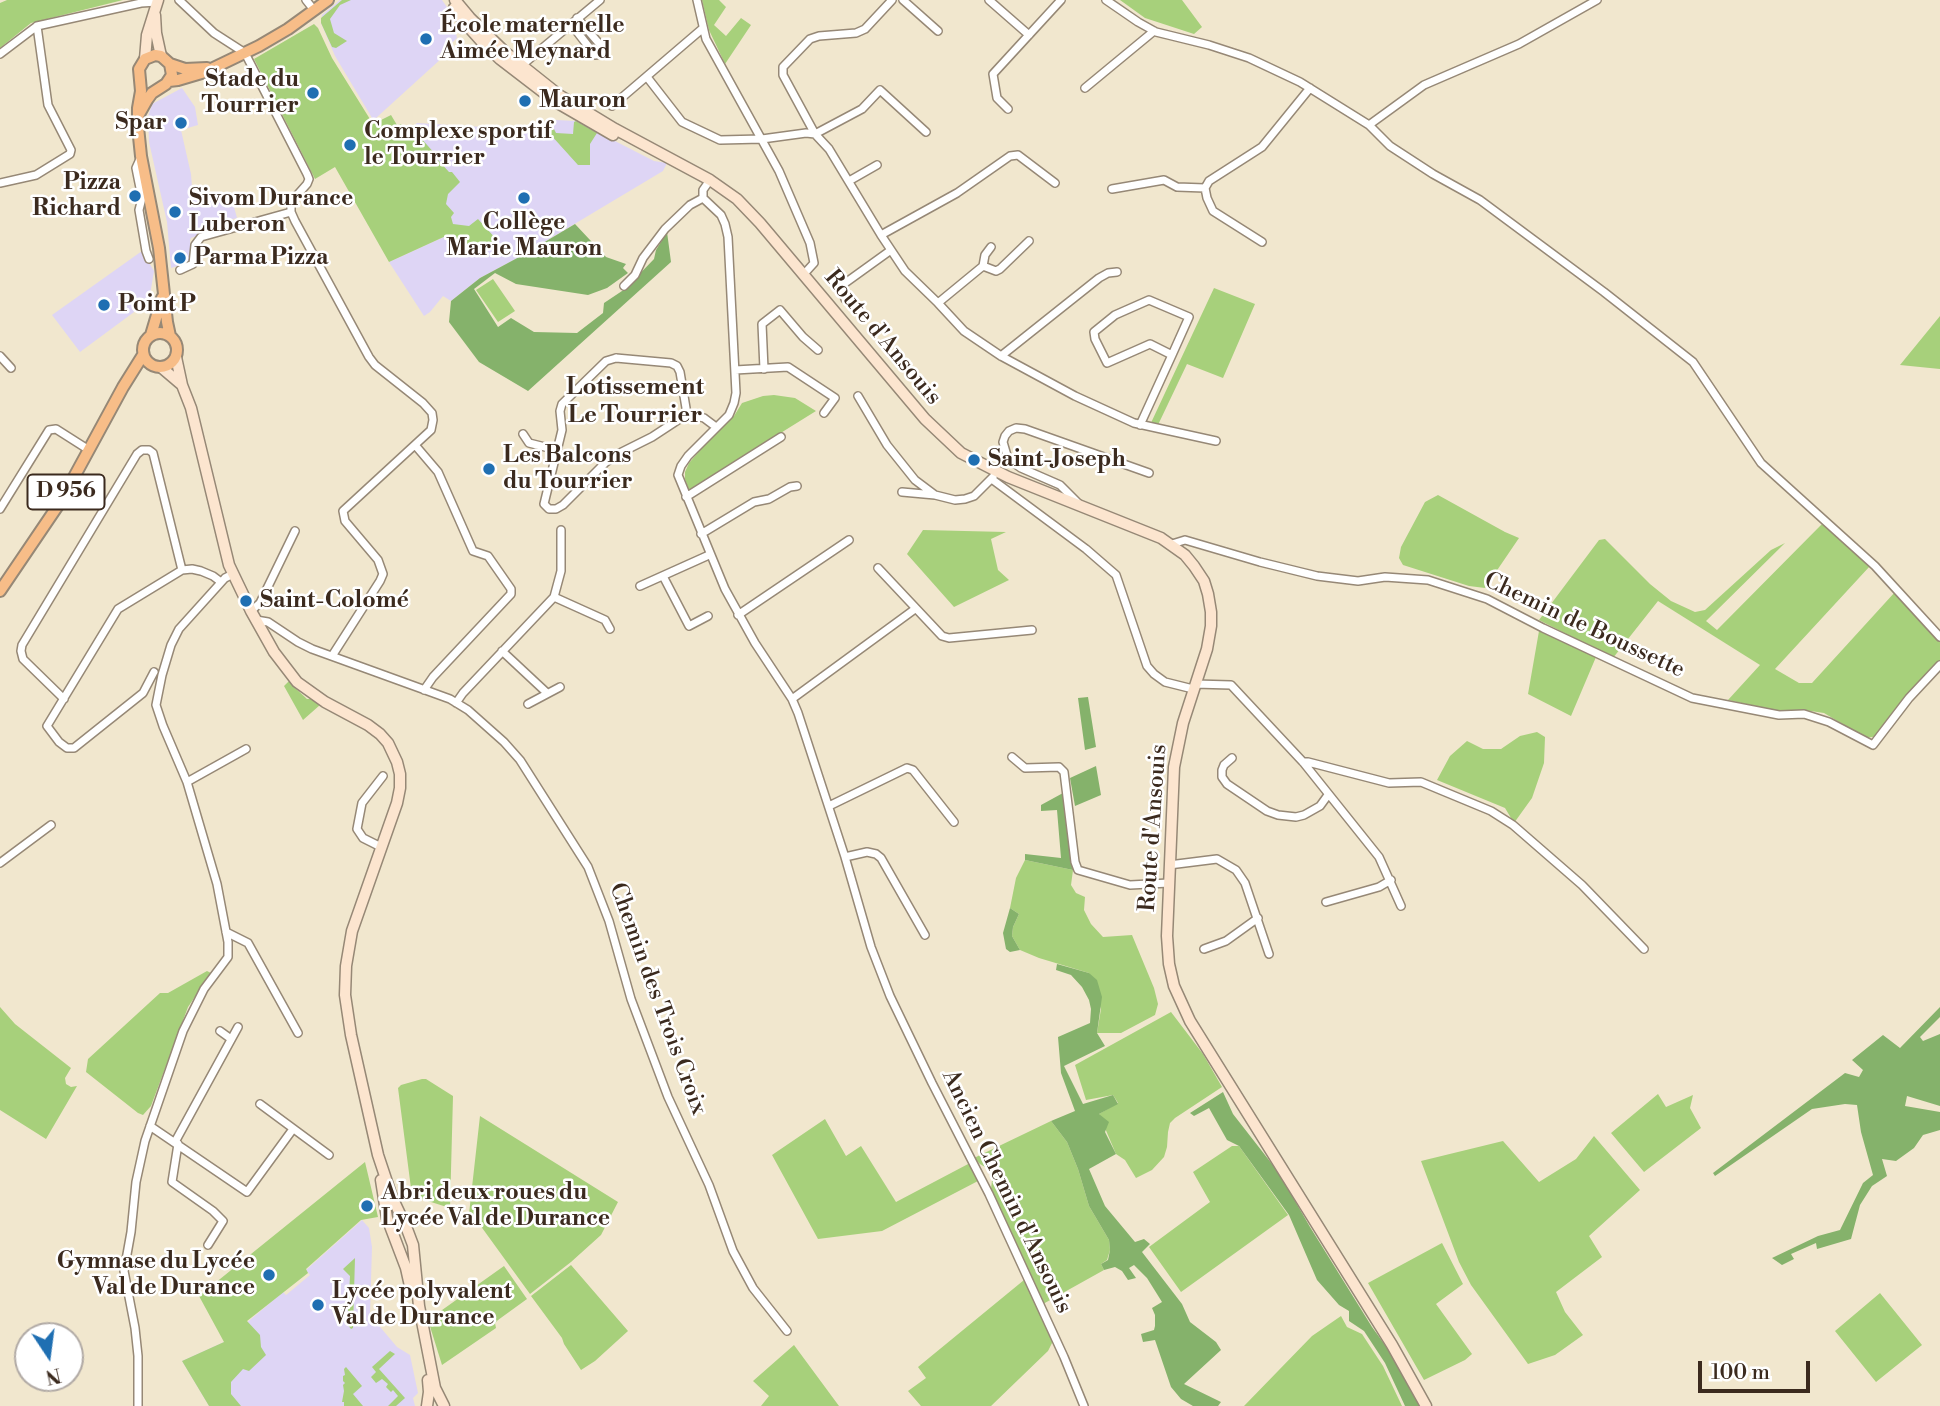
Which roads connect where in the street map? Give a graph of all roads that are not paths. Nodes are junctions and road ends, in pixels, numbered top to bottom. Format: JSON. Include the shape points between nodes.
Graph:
{"nodes":[{"id":1,"x":179,"y":0,"type":"edge"},
{"id":2,"x":306,"y":0,"type":"edge"},
{"id":3,"x":328,"y":0,"type":"edge"},
{"id":4,"x":449,"y":0,"type":"edge"},
{"id":5,"x":455,"y":0,"type":"edge"},
{"id":6,"x":600,"y":0,"type":"edge"},
{"id":7,"x":697,"y":0,"type":"edge"},
{"id":8,"x":892,"y":0,"type":"edge"},
{"id":9,"x":903,"y":0,"type":"edge"},
{"id":10,"x":989,"y":0,"type":"edge"},
{"id":11,"x":1061,"y":0,"type":"edge"},
{"id":12,"x":1106,"y":0,"type":"edge"},
{"id":13,"x":1597,"y":0,"type":"edge"},
{"id":14,"x":157,"y":4,"type":"edge"},
{"id":15,"x":314,"y":10,"type":"junction"},
{"id":16,"x":574,"y":21,"type":"junction"},
{"id":17,"x":37,"y":26,"type":"junction"},
{"id":18,"x":702,"y":29,"type":"junction"},
{"id":19,"x":937,"y":31,"type":"dead end"},
{"id":20,"x":1154,"y":31,"type":"junction"},
{"id":21,"x":1029,"y":35,"type":"junction"},
{"id":22,"x":245,"y":52,"type":"junction"},
{"id":23,"x":0,"y":54,"type":"edge"},
{"id":24,"x":161,"y":56,"type":"junction"},
{"id":25,"x":145,"y":59,"type":"junction"},
{"id":26,"x":170,"y":64,"type":"junction"},
{"id":27,"x":220,"y":64,"type":"junction"},
{"id":28,"x":521,"y":66,"type":"junction"},
{"id":29,"x":647,"y":77,"type":"junction"},
{"id":30,"x":142,"y":80,"type":"junction"},
{"id":31,"x":164,"y":84,"type":"junction"},
{"id":32,"x":1086,"y":88,"type":"dead end"},
{"id":33,"x":1310,"y":88,"type":"junction"},
{"id":34,"x":558,"y":99,"type":"junction"},
{"id":35,"x":612,"y":106,"type":"dead end"},
{"id":36,"x":1008,"y":109,"type":"dead end"},
{"id":37,"x":138,"y":116,"type":"junction"},
{"id":38,"x":1369,"y":125,"type":"junction"},
{"id":39,"x":926,"y":132,"type":"dead end"},
{"id":40,"x":816,"y":134,"type":"junction"},
{"id":41,"x":762,"y":139,"type":"junction"},
{"id":42,"x":141,"y":156,"type":"junction"},
{"id":43,"x":877,"y":165,"type":"dead end"},
{"id":44,"x":710,"y":180,"type":"junction"},
{"id":45,"x":849,"y":181,"type":"junction"},
{"id":46,"x":0,"y":183,"type":"edge"},
{"id":47,"x":1055,"y":183,"type":"dead end"},
{"id":48,"x":1205,"y":188,"type":"junction"},
{"id":49,"x":1112,"y":189,"type":"dead end"},
{"id":50,"x":703,"y":198,"type":"junction"},
{"id":51,"x":291,"y":212,"type":"junction"},
{"id":52,"x":881,"y":235,"type":"junction"},
{"id":53,"x":1029,"y":241,"type":"dead end"},
{"id":54,"x":1262,"y":242,"type":"dead end"},
{"id":55,"x":991,"y":247,"type":"dead end"},
{"id":56,"x":891,"y":250,"type":"junction"},
{"id":57,"x":149,"y":258,"type":"dead end"},
{"id":58,"x":983,"y":266,"type":"junction"},
{"id":59,"x":180,"y":270,"type":"dead end"},
{"id":60,"x":1117,"y":272,"type":"dead end"},
{"id":61,"x":804,"y":274,"type":"junction"},
{"id":62,"x":624,"y":286,"type":"dead end"},
{"id":63,"x":164,"y":289,"type":"junction"},
{"id":64,"x":845,"y":299,"type":"dead end"},
{"id":65,"x":938,"y":303,"type":"junction"},
{"id":66,"x":151,"y":335,"type":"junction"},
{"id":67,"x":170,"y":336,"type":"junction"},
{"id":68,"x":818,"y":350,"type":"dead end"},
{"id":69,"x":144,"y":355,"type":"junction"},
{"id":70,"x":1172,"y":355,"type":"junction"},
{"id":71,"x":0,"y":356,"type":"edge"},
{"id":72,"x":1001,"y":356,"type":"junction"},
{"id":73,"x":176,"y":357,"type":"junction"},
{"id":74,"x":158,"y":367,"type":"junction"},
{"id":75,"x":11,"y":368,"type":"dead end"},
{"id":76,"x":764,"y":369,"type":"junction"},
{"id":77,"x":736,"y":370,"type":"junction"},
{"id":78,"x":182,"y":385,"type":"junction"},
{"id":79,"x":123,"y":387,"type":"junction"},
{"id":80,"x":858,"y":396,"type":"dead end"},
{"id":81,"x":824,"y":413,"type":"dead end"},
{"id":82,"x":687,"y":414,"type":"junction"},
{"id":83,"x":1139,"y":425,"type":"junction"},
{"id":84,"x":716,"y":427,"type":"junction"},
{"id":85,"x":523,"y":434,"type":"dead end"},
{"id":86,"x":781,"y":437,"type":"dead end"},
{"id":87,"x":1216,"y":441,"type":"dead end"},
{"id":88,"x":415,"y":445,"type":"junction"},
{"id":89,"x":89,"y":450,"type":"junction"},
{"id":90,"x":557,"y":450,"type":"junction"},
{"id":91,"x":1149,"y":473,"type":"dead end"},
{"id":92,"x":994,"y":475,"type":"junction"},
{"id":93,"x":797,"y":486,"type":"dead end"},
{"id":94,"x":902,"y":492,"type":"dead end"},
{"id":95,"x":935,"y":495,"type":"junction"},
{"id":96,"x":686,"y":496,"type":"junction"},
{"id":97,"x":1079,"y":504,"type":"junction"},
{"id":98,"x":0,"y":509,"type":"edge"},
{"id":99,"x":561,"y":530,"type":"dead end"},
{"id":100,"x":295,"y":531,"type":"dead end"},
{"id":101,"x":701,"y":534,"type":"junction"},
{"id":102,"x":849,"y":540,"type":"dead end"},
{"id":103,"x":1172,"y":544,"type":"junction"},
{"id":104,"x":709,"y":555,"type":"junction"},
{"id":105,"x":878,"y":568,"type":"dead end"},
{"id":106,"x":182,"y":570,"type":"junction"},
{"id":107,"x":233,"y":574,"type":"junction"},
{"id":108,"x":663,"y":576,"type":"junction"},
{"id":109,"x":4,"y":577,"type":"edge"},
{"id":110,"x":221,"y":582,"type":"junction"},
{"id":111,"x":640,"y":586,"type":"dead end"},
{"id":112,"x":0,"y":592,"type":"edge"},
{"id":113,"x":554,"y":597,"type":"junction"},
{"id":114,"x":915,"y":609,"type":"junction"},
{"id":115,"x":738,"y":615,"type":"junction"},
{"id":116,"x":253,"y":616,"type":"junction"},
{"id":117,"x":708,"y":616,"type":"dead end"},
{"id":118,"x":610,"y":629,"type":"dead end"},
{"id":119,"x":1032,"y":631,"type":"dead end"},
{"id":120,"x":284,"y":632,"type":"junction"},
{"id":121,"x":1940,"y":637,"type":"edge"},
{"id":122,"x":269,"y":644,"type":"junction"},
{"id":123,"x":502,"y":651,"type":"junction"},
{"id":124,"x":332,"y":656,"type":"junction"},
{"id":125,"x":1940,"y":665,"type":"edge"},
{"id":126,"x":154,"y":672,"type":"dead end"},
{"id":127,"x":560,"y":687,"type":"dead end"},
{"id":128,"x":1194,"y":687,"type":"junction"},
{"id":129,"x":425,"y":690,"type":"junction"},
{"id":130,"x":547,"y":693,"type":"junction"},
{"id":131,"x":64,"y":699,"type":"junction"},
{"id":132,"x":792,"y":699,"type":"junction"},
{"id":133,"x":456,"y":703,"type":"junction"},
{"id":134,"x":528,"y":704,"type":"dead end"},
{"id":135,"x":246,"y":749,"type":"dead end"},
{"id":136,"x":1012,"y":757,"type":"dead end"},
{"id":137,"x":1232,"y":758,"type":"dead end"},
{"id":138,"x":1303,"y":762,"type":"junction"},
{"id":139,"x":383,"y":776,"type":"dead end"},
{"id":140,"x":187,"y":782,"type":"junction"},
{"id":141,"x":1328,"y":795,"type":"junction"},
{"id":142,"x":829,"y":806,"type":"junction"},
{"id":143,"x":954,"y":822,"type":"dead end"},
{"id":144,"x":51,"y":825,"type":"dead end"},
{"id":145,"x":382,"y":847,"type":"junction"},
{"id":146,"x":845,"y":857,"type":"junction"},
{"id":147,"x":0,"y":863,"type":"edge"},
{"id":148,"x":1170,"y":865,"type":"junction"},
{"id":149,"x":1391,"y":880,"type":"junction"},
{"id":150,"x":1169,"y":883,"type":"junction"},
{"id":151,"x":1326,"y":902,"type":"dead end"},
{"id":152,"x":1401,"y":906,"type":"dead end"},
{"id":153,"x":1258,"y":918,"type":"junction"},
{"id":154,"x":226,"y":932,"type":"junction"},
{"id":155,"x":925,"y":935,"type":"dead end"},
{"id":156,"x":1204,"y":949,"type":"dead end"},
{"id":157,"x":1644,"y":949,"type":"dead end"},
{"id":158,"x":1269,"y":954,"type":"dead end"},
{"id":159,"x":238,"y":1027,"type":"dead end"},
{"id":160,"x":220,"y":1031,"type":"dead end"},
{"id":161,"x":298,"y":1032,"type":"dead end"},
{"id":162,"x":231,"y":1039,"type":"junction"},
{"id":163,"x":260,"y":1104,"type":"dead end"},
{"id":164,"x":150,"y":1126,"type":"junction"},
{"id":165,"x":293,"y":1129,"type":"junction"},
{"id":166,"x":176,"y":1143,"type":"junction"},
{"id":167,"x":330,"y":1155,"type":"dead end"},
{"id":168,"x":377,"y":1155,"type":"junction"},
{"id":169,"x":208,"y":1245,"type":"dead end"},
{"id":170,"x":787,"y":1331,"type":"dead end"},
{"id":171,"x":138,"y":1406,"type":"edge"},
{"id":172,"x":427,"y":1406,"type":"edge"},
{"id":173,"x":432,"y":1406,"type":"edge"},
{"id":174,"x":444,"y":1406,"type":"edge"},
{"id":175,"x":1084,"y":1406,"type":"edge"},
{"id":176,"x":1426,"y":1406,"type":"edge"}],
"edges":[{"from":1,"to":22,"type":"street","via":[[214,33]]},
{"from":2,"to":15,"type":"street"},
{"from":3,"to":15,"type":"main road"},
{"from":4,"to":34,"type":"street","name":"Route d'Ansouis","via":[[481,41]]},
{"from":5,"to":28,"type":"street","name":"Route d'Ansouis"},
{"from":6,"to":16,"type":"street"},
{"from":7,"to":18,"type":"street"},
{"from":8,"to":40,"type":"street","via":[[865,29],[810,39],[783,67],[784,79]]},
{"from":9,"to":19,"type":"street"},
{"from":10,"to":21,"type":"street"},
{"from":11,"to":21,"type":"street"},
{"from":12,"to":20,"type":"street"},
{"from":13,"to":38,"type":"street","via":[[1519,44],[1423,85]]},
{"from":14,"to":17,"type":"street","via":[[141,3]]},
{"from":14,"to":24,"type":"street"},
{"from":14,"to":25,"type":"street"},
{"from":15,"to":22,"type":"main road"},
{"from":16,"to":16,"type":"street","via":[[603,48],[603,54],[595,55]]},
{"from":16,"to":28,"type":"street"},
{"from":17,"to":23,"type":"street"},
{"from":17,"to":46,"type":"street","via":[[48,105],[71,150],[36,175]]},
{"from":18,"to":29,"type":"street"},
{"from":18,"to":41,"type":"street"},
{"from":20,"to":32,"type":"street"},
{"from":20,"to":33,"type":"street","via":[[1249,58]]},
{"from":21,"to":36,"type":"street","via":[[993,74],[997,98]]},
{"from":22,"to":27,"type":"main road"},
{"from":22,"to":51,"type":"street","via":[[309,179],[290,202]]},
{"from":24,"to":25,"type":"main road"},
{"from":24,"to":26,"type":"main road"},
{"from":25,"to":30,"type":"main road","via":[[139,69]]},
{"from":26,"to":27,"type":"main road","via":[[185,69]]},
{"from":26,"to":31,"type":"main road","via":[[172,75]]},
{"from":27,"to":31,"type":"main road"},
{"from":28,"to":34,"type":"street","name":"Route d'Ansouis"},
{"from":29,"to":35,"type":"street"},
{"from":29,"to":41,"type":"street","via":[[682,122],[720,139]]},
{"from":30,"to":31,"type":"main road","via":[[149,87]]},
{"from":30,"to":37,"type":"main road"},
{"from":31,"to":37,"type":"main road"},
{"from":33,"to":38,"type":"street"},
{"from":33,"to":48,"type":"street","via":[[1262,147]]},
{"from":34,"to":44,"type":"street","name":"Route d'Ansouis"},
{"from":37,"to":42,"type":"main road"},
{"from":38,"to":121,"type":"street","via":[[1390,146],[1480,200],[1693,362],[1761,463],[1875,566]]},
{"from":39,"to":40,"type":"street","via":[[880,90],[862,109]]},
{"from":40,"to":41,"type":"street"},
{"from":40,"to":45,"type":"street"},
{"from":41,"to":61,"type":"street","via":[[810,243],[814,263]]},
{"from":42,"to":57,"type":"street","via":[[136,168],[142,198],[139,210]]},
{"from":42,"to":63,"type":"main road"},
{"from":43,"to":45,"type":"street"},
{"from":44,"to":50,"type":"street"},
{"from":44,"to":61,"type":"street","name":"Route d'Ansouis","via":[[737,199]]},
{"from":45,"to":52,"type":"street"},
{"from":47,"to":52,"type":"street","via":[[1018,155],[1010,156],[957,193]]},
{"from":48,"to":49,"type":"street","via":[[1177,187],[1164,180]]},
{"from":48,"to":54,"type":"street","via":[[1213,211]]},
{"from":50,"to":62,"type":"street","via":[[665,229]]},
{"from":50,"to":77,"type":"street","via":[[726,224]]},
{"from":51,"to":59,"type":"street","via":[[201,237],[193,264]]},
{"from":51,"to":88,"type":"street","via":[[369,357],[432,413],[431,430]]},
{"from":52,"to":56,"type":"street"},
{"from":53,"to":58,"type":"street","via":[[1000,269]]},
{"from":55,"to":58,"type":"street"},
{"from":56,"to":64,"type":"street","via":[[841,286]]},
{"from":56,"to":65,"type":"street"},
{"from":58,"to":65,"type":"street"},
{"from":60,"to":72,"type":"street","via":[[1099,278]]},
{"from":61,"to":92,"type":"street","name":"Route d'Ansouis","via":[[939,433]]},
{"from":63,"to":66,"type":"main road"},
{"from":63,"to":67,"type":"main road"},
{"from":65,"to":72,"type":"street","via":[[964,331]]},
{"from":66,"to":67,"type":"main road"},
{"from":66,"to":69,"type":"main road"},
{"from":67,"to":73,"type":"main road","via":[[178,348]]},
{"from":68,"to":76,"type":"street","via":[[780,310],[762,324]]},
{"from":69,"to":74,"type":"main road"},
{"from":69,"to":79,"type":"main road","number":"D 956"},
{"from":70,"to":70,"type":"street","via":[[1189,317],[1149,300],[1115,315],[1094,332],[1107,363],[1150,344]]},
{"from":70,"to":83,"type":"street"},
{"from":71,"to":75,"type":"street"},
{"from":72,"to":83,"type":"street"},
{"from":73,"to":74,"type":"main road"},
{"from":73,"to":78,"type":"street"},
{"from":74,"to":78,"type":"street"},
{"from":74,"to":79,"type":"main road","number":"D 956"},
{"from":76,"to":77,"type":"street"},
{"from":76,"to":81,"type":"street","via":[[788,367],[835,398]]},
{"from":77,"to":84,"type":"street","via":[[734,403]]},
{"from":78,"to":107,"type":"street"},
{"from":79,"to":89,"type":"main road","number":"D 956"},
{"from":80,"to":95,"type":"street","via":[[887,446],[915,480]]},
{"from":82,"to":84,"type":"street"},
{"from":82,"to":90,"type":"street","via":[[677,366],[616,358],[562,404]]},
{"from":82,"to":90,"type":"street","via":[[606,462],[556,509],[549,509],[544,504]]},
{"from":83,"to":87,"type":"street"},
{"from":84,"to":96,"type":"street","name":"Ancien Chemin d'Ansouis","via":[[681,466],[678,475]]},
{"from":85,"to":90,"type":"street","via":[[529,443]]},
{"from":86,"to":96,"type":"street"},
{"from":88,"to":124,"type":"street","via":[[343,511],[345,521],[378,560],[383,574]]},
{"from":88,"to":129,"type":"street","via":[[438,472],[473,551],[488,556],[511,589]]},
{"from":89,"to":98,"type":"street","via":[[56,429],[49,430]]},
{"from":89,"to":109,"type":"main road","number":"D 956","via":[[54,512]]},
{"from":91,"to":97,"type":"street","via":[[1025,429],[1009,431],[1003,442],[1008,459],[1060,485]]},
{"from":92,"to":95,"type":"street","via":[[974,496],[946,499]]},
{"from":92,"to":97,"type":"street","name":"Route d'Ansouis"},
{"from":92,"to":128,"type":"street","via":[[1116,575],[1147,666],[1154,674],[1165,682]]},
{"from":93,"to":101,"type":"street","via":[[754,502]]},
{"from":94,"to":95,"type":"street"},
{"from":96,"to":101,"type":"street","name":"Ancien Chemin d'Ansouis"},
{"from":97,"to":103,"type":"street","name":"Route d'Ansouis"},
{"from":99,"to":113,"type":"street","via":[[561,571]]},
{"from":100,"to":116,"type":"street"},
{"from":101,"to":104,"type":"street","name":"Ancien Chemin d'Ansouis"},
{"from":102,"to":115,"type":"street"},
{"from":103,"to":125,"type":"street","name":"Chemin de Boussette","via":[[1185,540],[1321,577],[1428,580],[1487,598],[1692,698],[1779,716],[1804,714],[1873,745]]},
{"from":103,"to":128,"type":"street","name":"Route d'Ansouis","via":[[1204,581],[1211,612],[1207,649]]},
{"from":104,"to":108,"type":"street"},
{"from":104,"to":115,"type":"street","name":"Ancien Chemin d'Ansouis"},
{"from":105,"to":114,"type":"street"},
{"from":106,"to":110,"type":"street","via":[[201,571]]},
{"from":106,"to":131,"type":"street","via":[[118,608]]},
{"from":106,"to":131,"type":"street","via":[[153,453],[142,450],[22,645],[23,659]]},
{"from":107,"to":110,"type":"street"},
{"from":107,"to":116,"type":"street"},
{"from":108,"to":111,"type":"street"},
{"from":108,"to":117,"type":"street","via":[[689,625]]},
{"from":109,"to":112,"type":"main road","number":"D 956"},
{"from":110,"to":140,"type":"street","via":[[179,629],[156,705]]},
{"from":113,"to":118,"type":"street","via":[[605,620]]},
{"from":113,"to":123,"type":"street"},
{"from":114,"to":119,"type":"street","via":[[949,638]]},
{"from":114,"to":132,"type":"street"},
{"from":115,"to":132,"type":"street","name":"Ancien Chemin d'Ansouis"},
{"from":116,"to":120,"type":"street","name":"Chemin des Trois Croix"},
{"from":116,"to":122,"type":"street"},
{"from":120,"to":122,"type":"street"},
{"from":120,"to":124,"type":"street","name":"Chemin des Trois Croix"},
{"from":122,"to":145,"type":"street","via":[[311,694],[368,725],[388,743],[397,762],[400,788]]},
{"from":123,"to":130,"type":"street"},
{"from":123,"to":133,"type":"street"},
{"from":124,"to":129,"type":"street","name":"Chemin des Trois Croix"},
{"from":126,"to":131,"type":"street","via":[[144,693],[74,748],[59,742],[47,726]]},
{"from":127,"to":130,"type":"street"},
{"from":128,"to":138,"type":"street","via":[[1231,685]]},
{"from":128,"to":148,"type":"street","name":"Route d'Ansouis","via":[[1174,767]]},
{"from":129,"to":133,"type":"street","name":"Chemin des Trois Croix"},
{"from":130,"to":134,"type":"street"},
{"from":132,"to":142,"type":"street","name":"Ancien Chemin d'Ansouis"},
{"from":133,"to":170,"type":"street","name":"Chemin des Trois Croix","via":[[520,760],[588,867],[668,1097],[709,1185],[733,1251],[753,1288]]},
{"from":135,"to":140,"type":"street"},
{"from":136,"to":150,"type":"street","via":[[1025,768],[1059,767],[1064,772],[1078,870],[1130,885]]},
{"from":137,"to":141,"type":"street","via":[[1222,770],[1227,784],[1267,811],[1304,815]]},
{"from":138,"to":141,"type":"street"},
{"from":138,"to":157,"type":"street","via":[[1389,783],[1421,782],[1491,811],[1583,885]]},
{"from":139,"to":145,"type":"street","via":[[362,803],[357,829],[363,838]]},
{"from":140,"to":154,"type":"street"},
{"from":141,"to":149,"type":"street","via":[[1379,857]]},
{"from":142,"to":143,"type":"street","via":[[907,768]]},
{"from":142,"to":146,"type":"street","name":"Ancien Chemin d'Ansouis"},
{"from":144,"to":147,"type":"street"},
{"from":145,"to":168,"type":"street","via":[[352,931],[345,984]]},
{"from":146,"to":155,"type":"street","via":[[867,852],[881,858]]},
{"from":146,"to":175,"type":"street","name":"Ancien Chemin d'Ansouis","via":[[890,996],[995,1205]]},
{"from":148,"to":150,"type":"street","name":"Route d'Ansouis"},
{"from":148,"to":153,"type":"street","via":[[1217,859],[1226,863],[1245,883]]},
{"from":149,"to":151,"type":"street"},
{"from":149,"to":152,"type":"street"},
{"from":150,"to":176,"type":"street","name":"Route d'Ansouis","via":[[1167,949],[1184,1010]]},
{"from":153,"to":156,"type":"street","via":[[1226,941]]},
{"from":153,"to":158,"type":"street"},
{"from":154,"to":161,"type":"street","via":[[248,943]]},
{"from":154,"to":164,"type":"street","via":[[228,957],[204,989],[183,1031]]},
{"from":159,"to":162,"type":"street"},
{"from":160,"to":162,"type":"street"},
{"from":162,"to":166,"type":"street"},
{"from":163,"to":165,"type":"street"},
{"from":164,"to":166,"type":"street"},
{"from":164,"to":171,"type":"street","via":[[136,1182],[124,1271],[138,1356]]},
{"from":165,"to":166,"type":"street","via":[[247,1192]]},
{"from":165,"to":167,"type":"street"},
{"from":166,"to":169,"type":"street","via":[[172,1182],[223,1221]]},
{"from":168,"to":172,"type":"street","via":[[387,1218],[409,1276],[429,1383]]},
{"from":168,"to":174,"type":"street","via":[[411,1237],[431,1368]]},
{"from":173,"to":174,"type":"street"}]}
